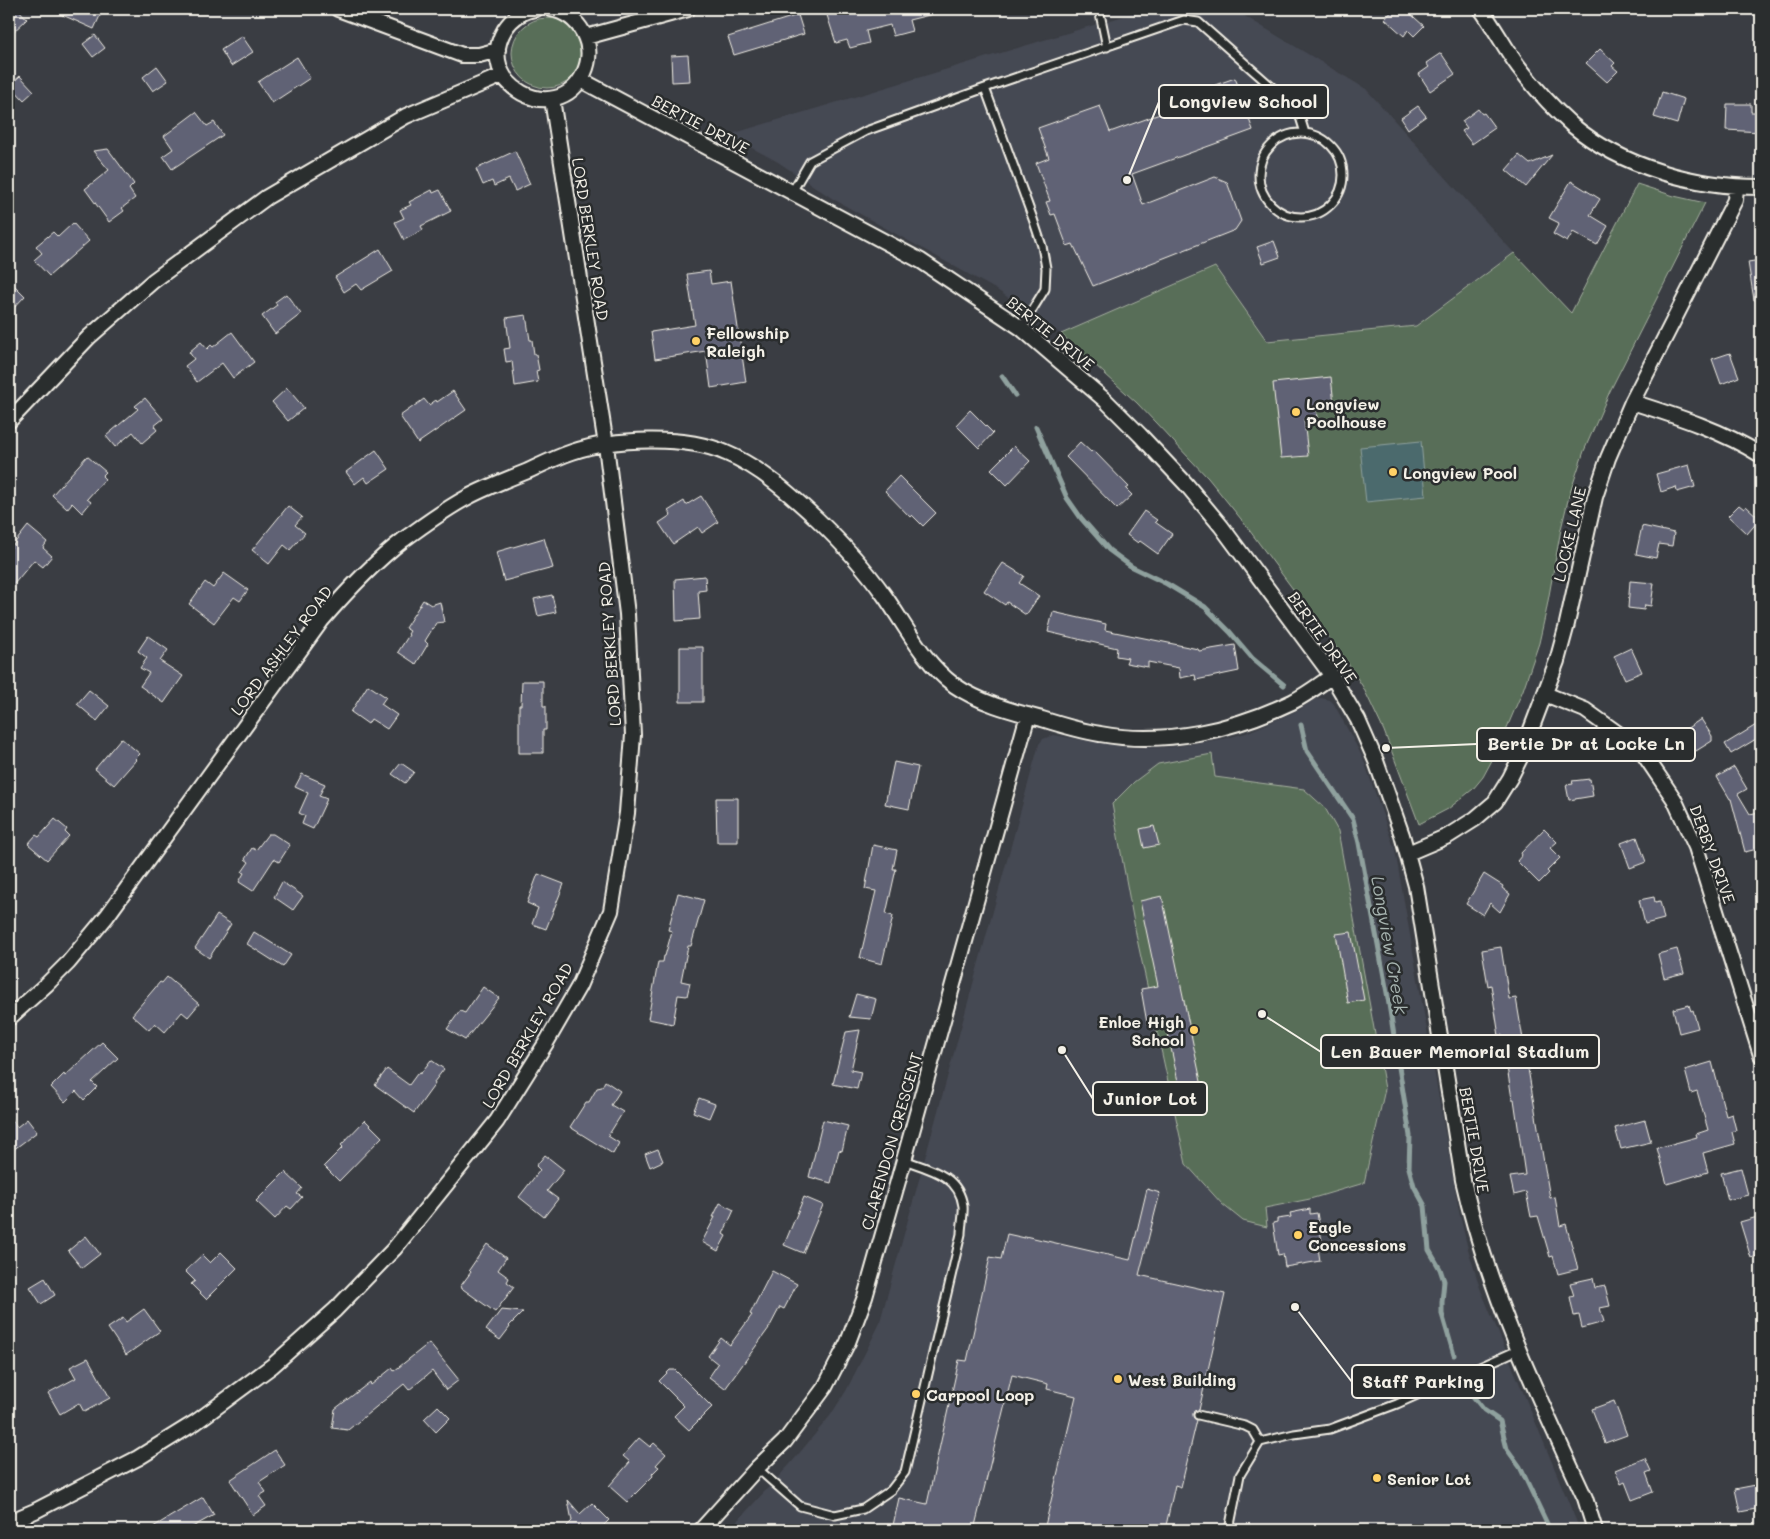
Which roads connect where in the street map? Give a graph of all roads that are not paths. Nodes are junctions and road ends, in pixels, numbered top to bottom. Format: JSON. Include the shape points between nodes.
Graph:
{"nodes":[{"id":1,"x":338,"y":9,"type":"edge"},
{"id":2,"x":536,"y":9,"type":"edge"},
{"id":3,"x":551,"y":9,"type":"edge"},
{"id":4,"x":688,"y":9,"type":"edge"},
{"id":5,"x":1099,"y":9,"type":"edge"},
{"id":6,"x":1485,"y":10,"type":"edge"},
{"id":7,"x":586,"y":37,"type":"junction"},
{"id":8,"x":1107,"y":47,"type":"junction"},
{"id":9,"x":498,"y":50,"type":"junction"},
{"id":10,"x":503,"y":75,"type":"junction"},
{"id":11,"x":581,"y":80,"type":"junction"},
{"id":12,"x":985,"y":88,"type":"junction"},
{"id":13,"x":552,"y":99,"type":"junction"},
{"id":14,"x":1305,"y":133,"type":"junction"},
{"id":15,"x":1736,"y":187,"type":"junction"},
{"id":16,"x":1761,"y":187,"type":"edge"},
{"id":17,"x":792,"y":192,"type":"junction"},
{"id":18,"x":1021,"y":328,"type":"junction"},
{"id":19,"x":1632,"y":402,"type":"junction"},
{"id":20,"x":9,"y":421,"type":"edge"},
{"id":21,"x":606,"y":445,"type":"junction"},
{"id":22,"x":1761,"y":454,"type":"edge"},
{"id":23,"x":1332,"y":676,"type":"junction"},
{"id":24,"x":1545,"y":694,"type":"junction"},
{"id":25,"x":1028,"y":715,"type":"junction"},
{"id":26,"x":1408,"y":853,"type":"junction"},
{"id":27,"x":9,"y":1018,"type":"edge"},
{"id":28,"x":1761,"y":1056,"type":"edge"},
{"id":29,"x":904,"y":1160,"type":"junction"},
{"id":30,"x":1518,"y":1350,"type":"junction"},
{"id":31,"x":1198,"y":1416,"type":"dead end"},
{"id":32,"x":1260,"y":1442,"type":"junction"},
{"id":33,"x":757,"y":1468,"type":"junction"},
{"id":34,"x":9,"y":1522,"type":"edge"},
{"id":35,"x":701,"y":1530,"type":"edge"},
{"id":36,"x":1229,"y":1530,"type":"edge"},
{"id":37,"x":1595,"y":1530,"type":"edge"}],
"edges":[{"from":1,"to":9,"type":"street","via":[[462,55]]},
{"from":2,"to":9,"type":"street","via":[[520,14],[509,24],[501,36]]},
{"from":3,"to":7,"type":"street","via":[[571,17]]},
{"from":4,"to":7,"type":"street"},
{"from":5,"to":8,"type":"lane"},
{"from":6,"to":15,"type":"street","via":[[1518,65],[1573,126],[1620,156],[1650,168]]},
{"from":7,"to":11,"type":"street","via":[[589,52]]},
{"from":8,"to":12,"type":"lane"},
{"from":8,"to":14,"type":"lane","via":[[1184,20],[1198,22],[1289,102],[1300,117]]},
{"from":9,"to":10,"type":"street"},
{"from":10,"to":13,"type":"street","via":[[519,92],[529,97]]},
{"from":10,"to":20,"type":"street","via":[[406,116],[267,197],[153,281],[89,337]]},
{"from":11,"to":13,"type":"street","via":[[563,95]]},
{"from":11,"to":17,"type":"street","name":"BERTIE DRIVE"},
{"from":12,"to":17,"type":"lane","via":[[866,131],[810,162]]},
{"from":12,"to":18,"type":"lane","via":[[1033,219],[1046,268],[1045,289]]},
{"from":13,"to":21,"type":"street","name":"LORD BERKLEY ROAD"},
{"from":14,"to":14,"type":"lane","via":[[1278,139],[1261,161],[1261,189],[1268,201],[1291,216],[1318,214],[1330,206],[1342,182],[1343,168],[1330,144],[1319,136]]},
{"from":15,"to":16,"type":"street"},
{"from":15,"to":19,"type":"street","name":"LOCKE LANE","via":[[1735,200]]},
{"from":17,"to":18,"type":"street","name":"BERTIE DRIVE","via":[[921,261]]},
{"from":18,"to":23,"type":"street","name":"BERTIE DRIVE","via":[[1106,401],[1186,484]]},
{"from":19,"to":22,"type":"street","via":[[1679,416]]},
{"from":19,"to":24,"type":"street","name":"LOCKE LANE","via":[[1595,496],[1566,628]]},
{"from":21,"to":25,"type":"street","name":"LORD ASHLEY ROAD","via":[[644,441],[686,442],[724,452],[759,471],[816,518],[870,575],[935,669],[969,695]]},
{"from":21,"to":27,"type":"street","name":"LORD ASHLEY ROAD","via":[[573,452],[468,497],[402,541],[376,563],[322,620],[88,940],[47,984]]},
{"from":21,"to":34,"type":"street","name":"LORD BERKLEY ROAD","via":[[627,614],[633,735],[627,813],[611,911],[579,986],[497,1121],[394,1249],[335,1310],[272,1366],[196,1422],[138,1458]]},
{"from":23,"to":25,"type":"street","name":"LORD ASHLEY ROAD","via":[[1264,714],[1241,723],[1188,735],[1138,738],[1102,735]]},
{"from":23,"to":26,"type":"street","name":"BERTIE DRIVE","via":[[1358,720],[1376,761]]},
{"from":24,"to":26,"type":"street","name":"LOCKE LANE","via":[[1510,778],[1495,802],[1448,836]]},
{"from":24,"to":28,"type":"street","name":"DERBY DRIVE","via":[[1586,710],[1641,750],[1674,799],[1696,847]]},
{"from":25,"to":29,"type":"street","name":"CLARENDON CRESCENT"},
{"from":26,"to":30,"type":"street","name":"BERTIE DRIVE","via":[[1461,1170],[1498,1301]]},
{"from":29,"to":33,"type":"street","name":"CLARENDON CRESCENT","via":[[865,1297],[848,1342],[825,1387],[785,1441]]},
{"from":29,"to":33,"type":"lane","via":[[944,1175],[955,1186],[963,1206],[961,1234],[904,1472],[891,1490],[863,1509],[835,1515],[800,1506]]},
{"from":30,"to":32,"type":"lane","via":[[1397,1404],[1330,1429]]},
{"from":30,"to":37,"type":"street","name":"BERTIE DRIVE","via":[[1585,1498]]},
{"from":31,"to":32,"type":"lane","via":[[1245,1426],[1253,1430]]},
{"from":32,"to":36,"type":"lane","via":[[1240,1475]]},
{"from":33,"to":35,"type":"street","name":"CLARENDON CRESCENT"}]}
